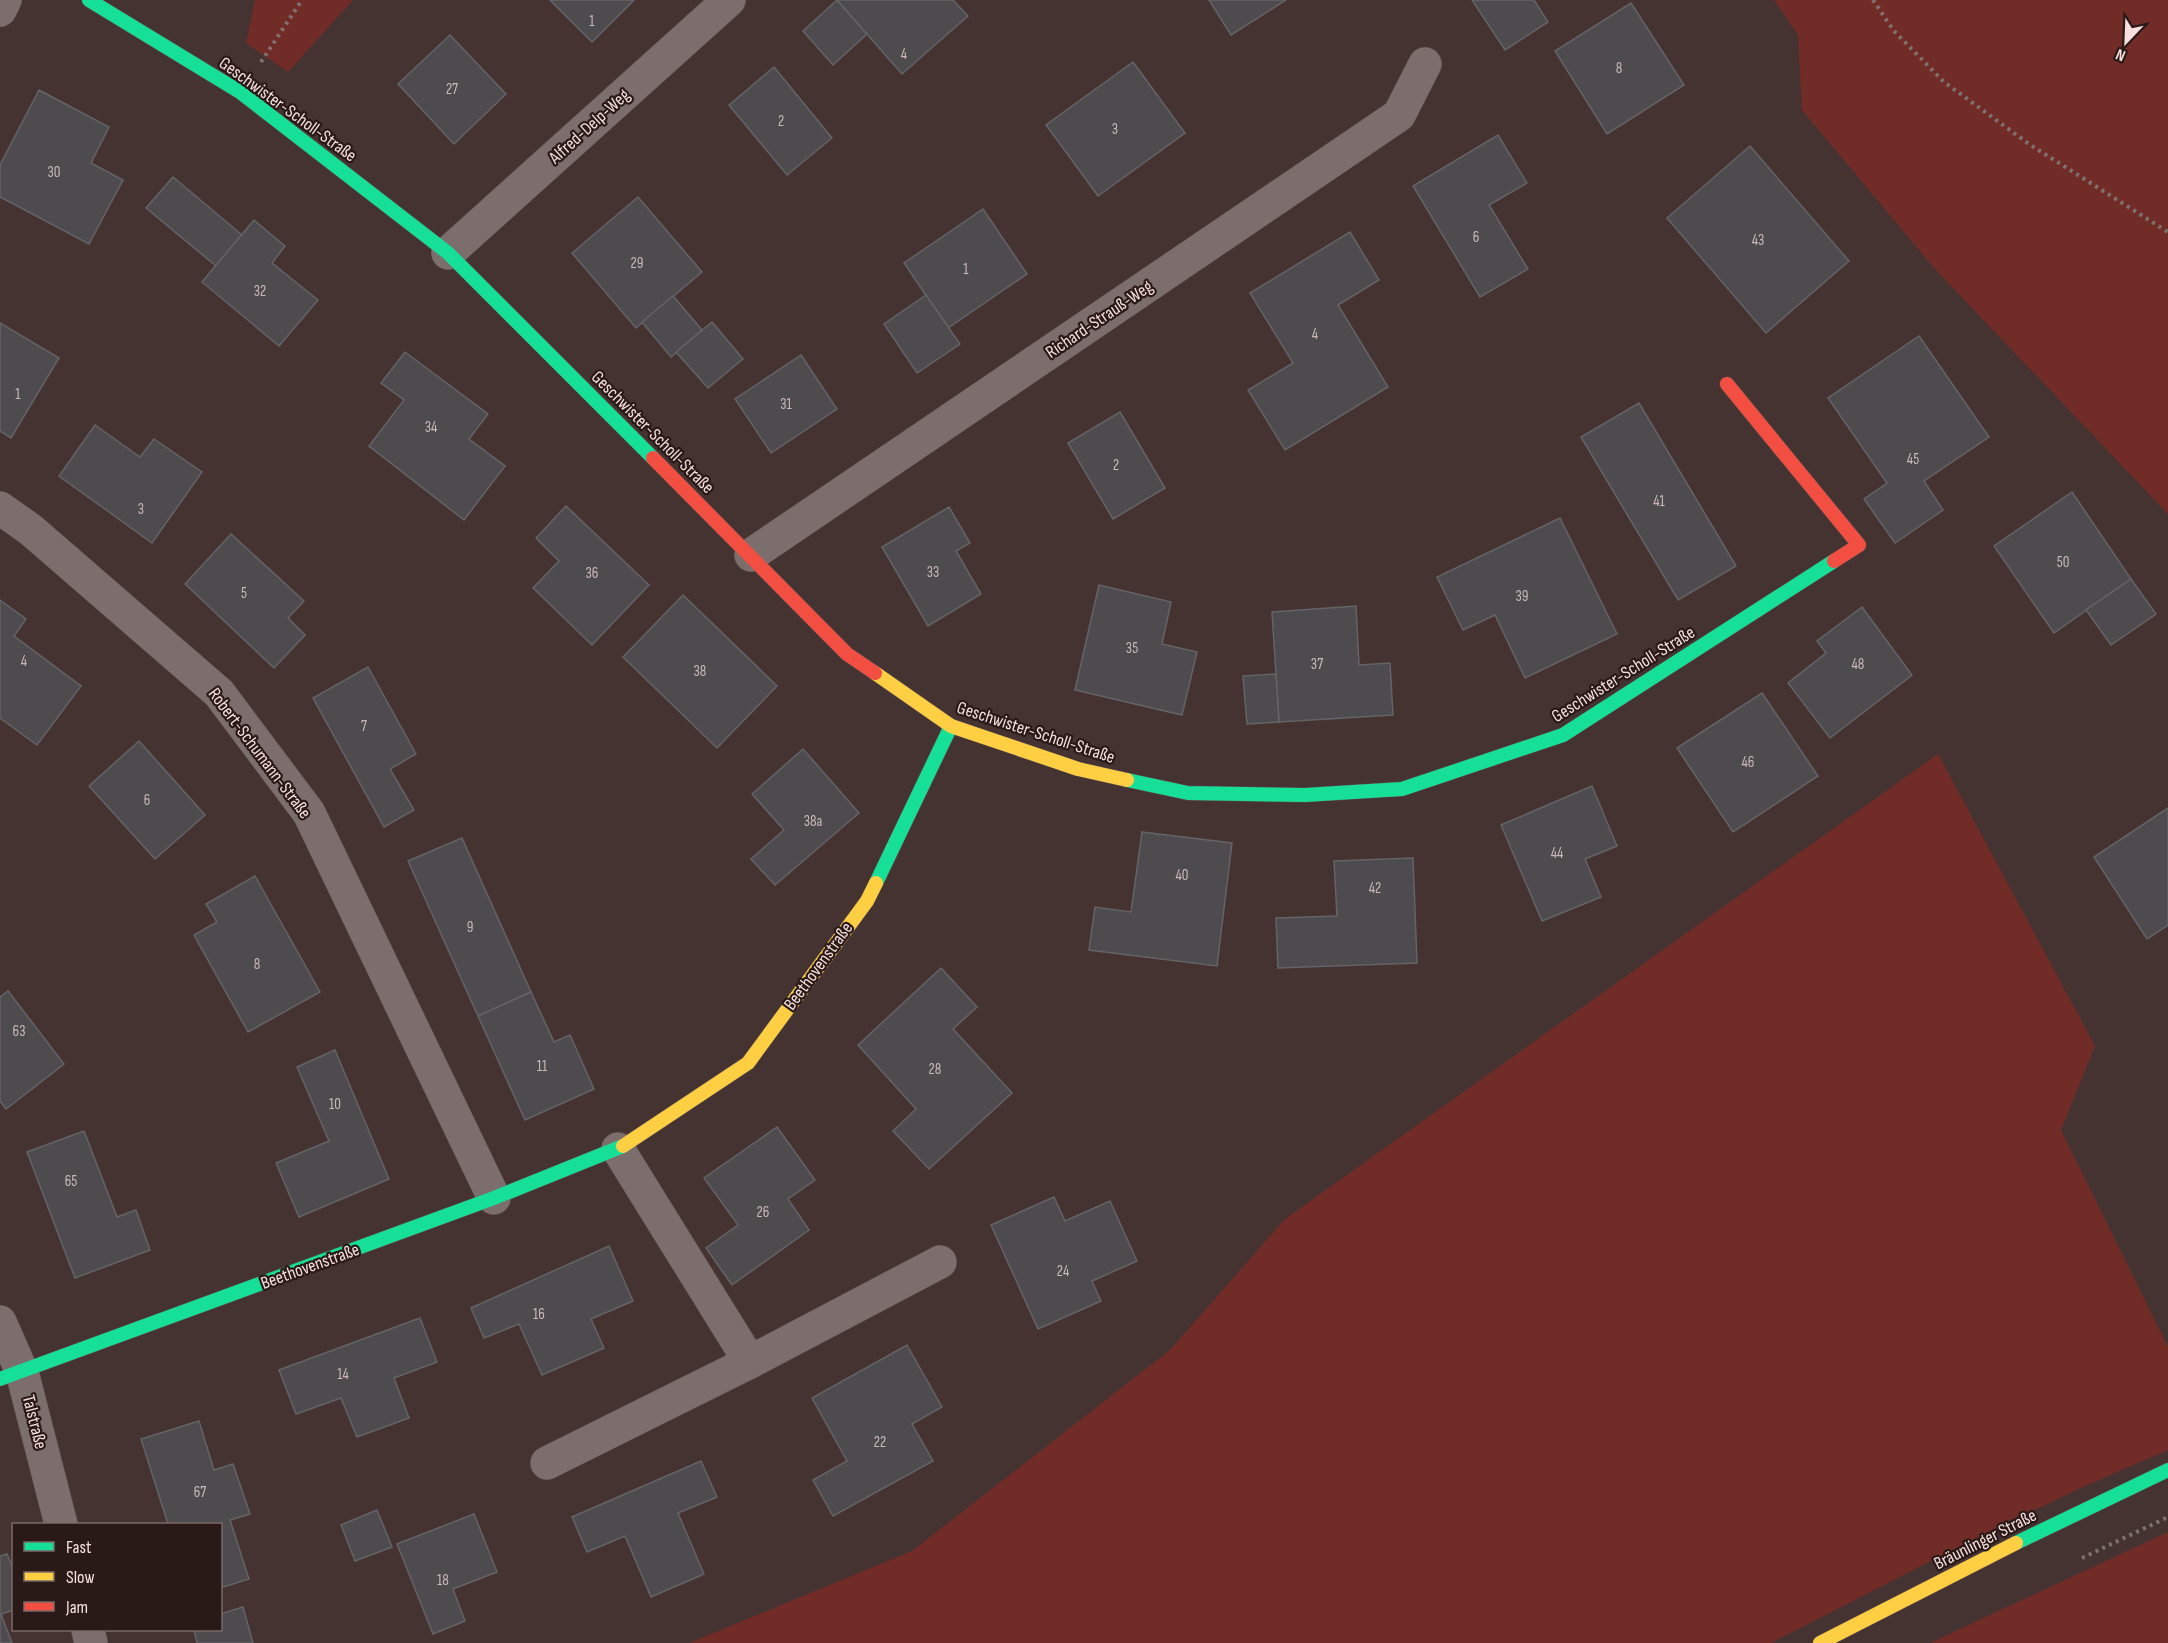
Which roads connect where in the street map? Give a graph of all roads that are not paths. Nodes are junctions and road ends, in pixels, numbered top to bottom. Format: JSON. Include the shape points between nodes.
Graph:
{"nodes":[{"id":1,"x":5,"y":0,"type":"edge"},
{"id":2,"x":89,"y":0,"type":"edge"},
{"id":3,"x":729,"y":0,"type":"edge"},
{"id":4,"x":0,"y":10,"type":"edge"},
{"id":5,"x":1425,"y":64,"type":"dead end"},
{"id":6,"x":448,"y":253,"type":"junction"},
{"id":7,"x":1727,"y":384,"type":"dead end"},
{"id":8,"x":0,"y":508,"type":"edge"},
{"id":9,"x":751,"y":555,"type":"junction"},
{"id":10,"x":951,"y":726,"type":"junction"},
{"id":11,"x":618,"y":1149,"type":"junction"},
{"id":12,"x":494,"y":1198,"type":"junction"},
{"id":13,"x":940,"y":1262,"type":"dead end"},
{"id":14,"x":0,"y":1322,"type":"edge"},
{"id":15,"x":750,"y":1362,"type":"junction"},
{"id":16,"x":11,"y":1375,"type":"edge"},
{"id":17,"x":547,"y":1463,"type":"dead end"},
{"id":18,"x":2168,"y":1470,"type":"edge"},
{"id":19,"x":61,"y":1523,"type":"edge"},
{"id":20,"x":1820,"y":1643,"type":"edge"}],
"edges":[{"from":1,"to":4,"type":"street"},
{"from":2,"to":6,"type":"street","name":"Geschwister-Scholl-Straße","via":[[240,92]]},
{"from":3,"to":6,"type":"street","name":"Alfred-Delp-Weg"},
{"from":5,"to":9,"type":"street","name":"Richard-Strauß-Weg","via":[[1399,115]]},
{"from":6,"to":9,"type":"street","name":"Geschwister-Scholl-Straße"},
{"from":7,"to":10,"type":"street","name":"Geschwister-Scholl-Straße","via":[[1859,545],[1563,735],[1402,789],[1305,795],[1188,793],[1078,769]]},
{"from":8,"to":12,"type":"street","name":"Robert-Schumann-Straße","via":[[219,693],[309,813]]},
{"from":9,"to":10,"type":"street","name":"Geschwister-Scholl-Straße","via":[[847,654]]},
{"from":10,"to":11,"type":"street","name":"Beethovenstraße","via":[[867,901],[748,1063]]},
{"from":11,"to":12,"type":"street","name":"Beethovenstraße"},
{"from":11,"to":15,"type":"street"},
{"from":12,"to":16,"type":"street","name":"Beethovenstraße"},
{"from":13,"to":15,"type":"street"},
{"from":14,"to":16,"type":"street","name":"Talstraße"},
{"from":15,"to":17,"type":"street"},
{"from":16,"to":19,"type":"street","name":"Talstraße"},
{"from":18,"to":20,"type":"street","name":"Bräunlinger Straße"}]}
